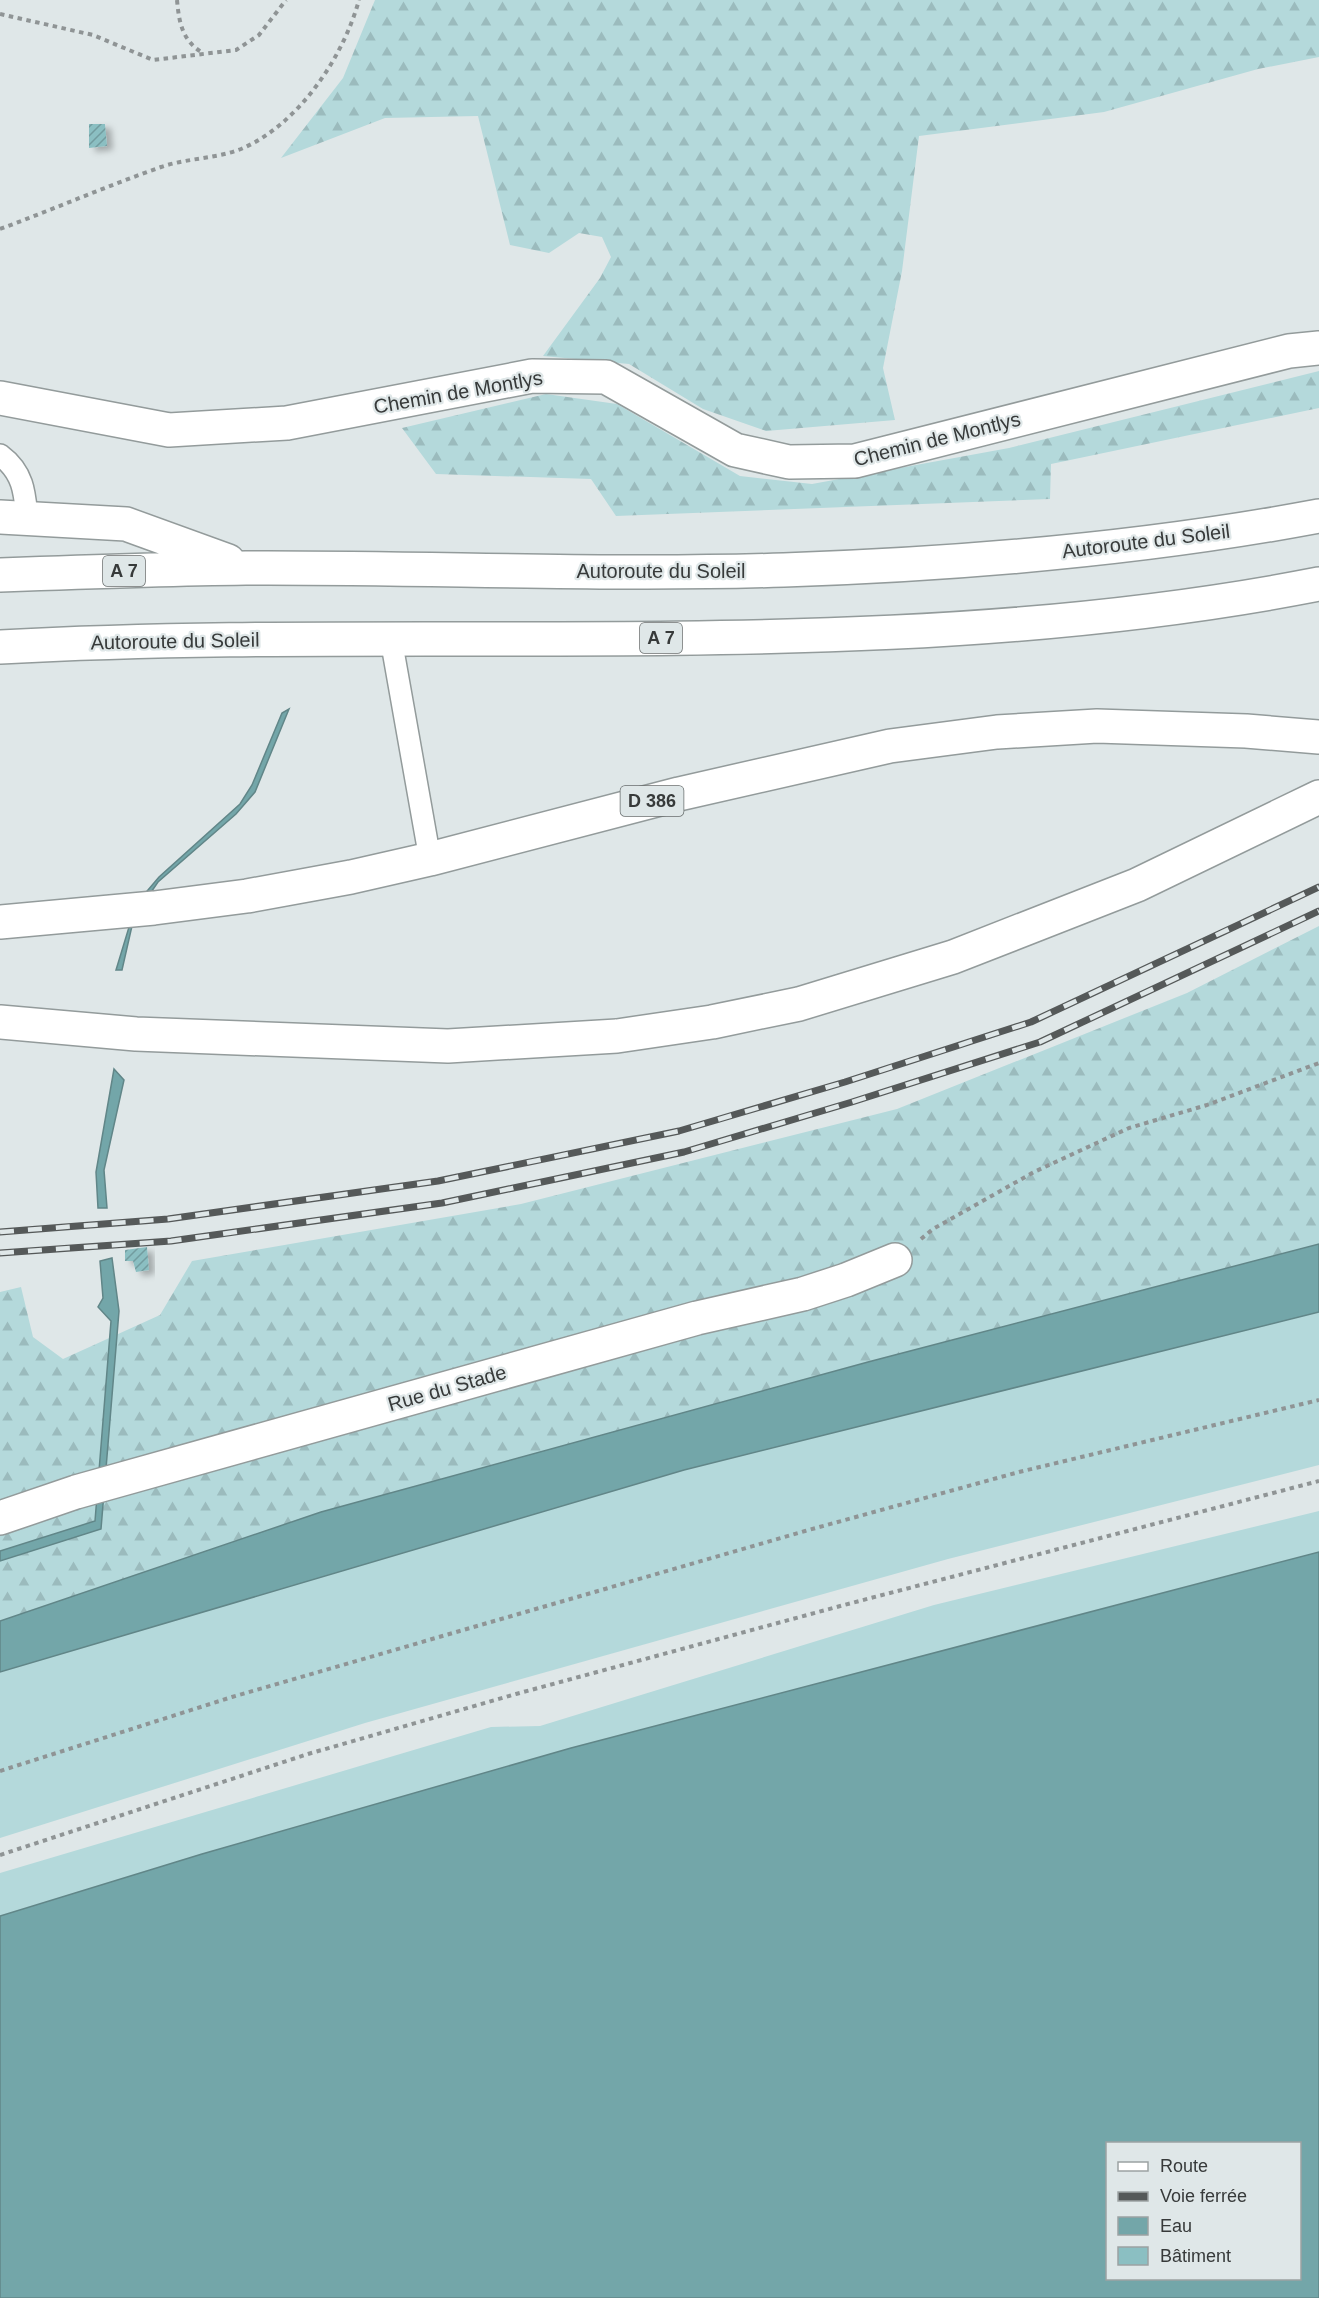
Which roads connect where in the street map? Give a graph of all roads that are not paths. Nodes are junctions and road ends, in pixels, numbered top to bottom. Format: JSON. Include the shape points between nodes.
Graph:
{"nodes":[{"id":1,"x":1319,"y":348,"type":"edge"},
{"id":2,"x":0,"y":398,"type":"edge"},
{"id":3,"x":0,"y":455,"type":"edge"},
{"id":4,"x":1319,"y":516,"type":"edge"},
{"id":5,"x":14,"y":518,"type":"edge"},
{"id":6,"x":248,"y":568,"type":"junction"},
{"id":7,"x":0,"y":575,"type":"edge"},
{"id":8,"x":1319,"y":584,"type":"edge"},
{"id":9,"x":391,"y":639,"type":"junction"},
{"id":10,"x":0,"y":647,"type":"edge"},
{"id":11,"x":1319,"y":737,"type":"edge"},
{"id":12,"x":1319,"y":797,"type":"edge"},
{"id":13,"x":430,"y":859,"type":"junction"},
{"id":14,"x":0,"y":922,"type":"edge"},
{"id":15,"x":0,"y":1022,"type":"edge"},
{"id":16,"x":895,"y":1260,"type":"road end"},
{"id":17,"x":0,"y":1518,"type":"edge"}],
"edges":[{"from":1,"to":2,"type":"main road","name":"Chemin de Montlys","via":[[1289,351],[855,461],[789,462],[735,450],[606,376],[532,376],[287,423],[169,430]]},
{"from":3,"to":5,"type":"lane","via":[[13,465],[25,492]]},
{"from":4,"to":6,"type":"main road","name":"Autoroute du Soleil","number":"A 7","via":[[1131,544],[990,559],[783,570]]},
{"from":5,"to":6,"type":"main road","via":[[126,524]]},
{"from":6,"to":7,"type":"main road","name":"Autoroute du Soleil","number":"A 7"},
{"from":8,"to":9,"type":"main road","name":"Autoroute du Soleil","number":"A 7","via":[[1148,610],[997,626],[794,637]]},
{"from":9,"to":10,"type":"main road","name":"Autoroute du Soleil","number":"A 7"},
{"from":9,"to":13,"type":"lane"},
{"from":11,"to":13,"type":"main road","number":"D 386","via":[[1097,726],[997,732],[890,746],[679,794]]},
{"from":12,"to":15,"type":"main road","via":[[1137,885],[953,957],[799,1004],[712,1022],[617,1036],[448,1046],[136,1034]]},
{"from":13,"to":14,"type":"main road","number":"D 386","via":[[248,896]]},
{"from":16,"to":17,"type":"main road","name":"Rue du Stade","via":[[803,1294],[697,1318],[76,1491]]}]}
